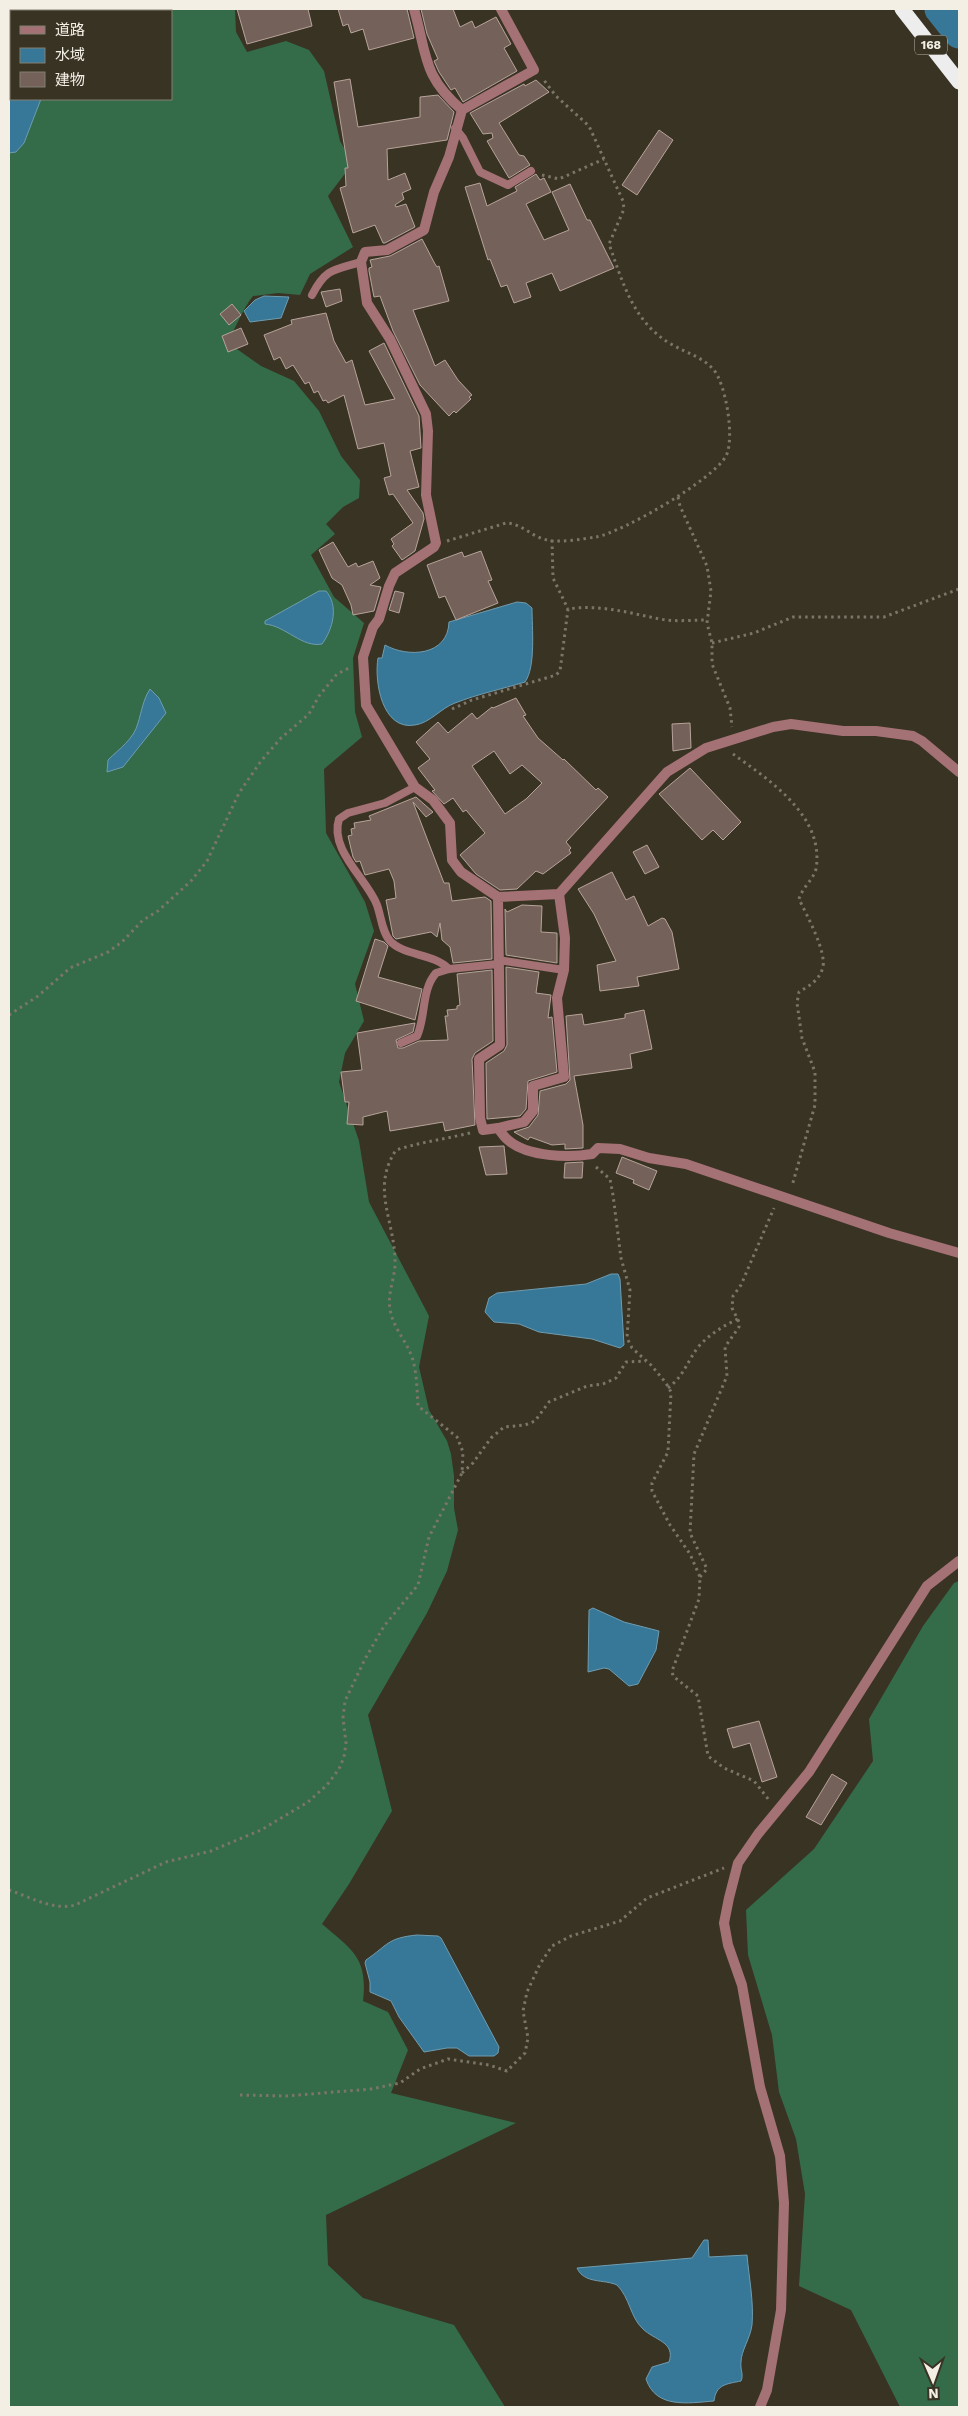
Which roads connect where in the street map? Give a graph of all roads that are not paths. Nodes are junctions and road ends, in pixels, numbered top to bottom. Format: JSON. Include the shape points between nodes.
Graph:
{"nodes":[{"id":1,"x":414,"y":9,"type":"edge"},
{"id":2,"x":501,"y":9,"type":"edge"},
{"id":3,"x":902,"y":9,"type":"edge"},
{"id":4,"x":959,"y":82,"type":"edge"},
{"id":5,"x":462,"y":110,"type":"junction"},
{"id":6,"x":455,"y":128,"type":"junction"},
{"id":7,"x":531,"y":170,"type":"road end"},
{"id":8,"x":361,"y":262,"type":"junction"},
{"id":9,"x":312,"y":295,"type":"dead end"},
{"id":10,"x":959,"y":772,"type":"edge"},
{"id":11,"x":415,"y":788,"type":"junction"},
{"id":12,"x":560,"y":894,"type":"junction"},
{"id":13,"x":498,"y":897,"type":"junction"},
{"id":14,"x":498,"y":962,"type":"junction"},
{"id":15,"x":449,"y":969,"type":"junction"},
{"id":16,"x":564,"y":970,"type":"junction"},
{"id":17,"x":401,"y":1043,"type":"dead end"},
{"id":18,"x":498,"y":1128,"type":"junction"},
{"id":19,"x":959,"y":1253,"type":"edge"},
{"id":20,"x":959,"y":1561,"type":"edge"},
{"id":21,"x":760,"y":2407,"type":"edge"}],
"edges":[{"from":1,"to":5,"type":"street","via":[[431,75],[447,97]]},
{"from":2,"to":5,"type":"street","via":[[534,70]]},
{"from":3,"to":4,"type":"highway","number":"168"},
{"from":5,"to":6,"type":"street"},
{"from":6,"to":7,"type":"lane","via":[[480,172],[508,185]]},
{"from":6,"to":8,"type":"street","via":[[449,157],[434,192],[424,230],[387,250],[365,252]]},
{"from":8,"to":9,"type":"lane","via":[[329,272],[320,279]]},
{"from":8,"to":11,"type":"street","via":[[366,303],[390,339],[426,414],[428,431],[426,495],[436,543],[395,573],[363,657],[366,706]]},
{"from":10,"to":12,"type":"street","via":[[922,741],[901,733],[843,731],[791,724],[732,740],[706,748],[667,772]]},
{"from":11,"to":13,"type":"street","via":[[433,800],[450,823],[452,860],[461,872]]},
{"from":11,"to":15,"type":"lane","via":[[385,803],[348,813],[339,819],[338,836],[349,863],[377,904],[389,940]]},
{"from":12,"to":13,"type":"street"},
{"from":12,"to":16,"type":"street","via":[[565,938]]},
{"from":13,"to":14,"type":"street"},
{"from":14,"to":15,"type":"lane"},
{"from":14,"to":16,"type":"lane"},
{"from":14,"to":18,"type":"street","via":[[500,1044],[479,1059],[482,1130]]},
{"from":15,"to":17,"type":"lane","via":[[436,973],[432,978],[417,1036]]},
{"from":16,"to":18,"type":"street","via":[[557,998],[564,1077],[533,1086],[533,1112],[524,1122]]},
{"from":18,"to":19,"type":"street","via":[[508,1141],[551,1156],[570,1157],[592,1154],[598,1148],[620,1148],[648,1158],[686,1164],[889,1233]]},
{"from":20,"to":21,"type":"street","via":[[927,1586],[809,1772],[738,1863],[724,1923],[742,1985],[760,2087],[780,2156],[784,2203],[781,2310],[768,2390]]}]}
